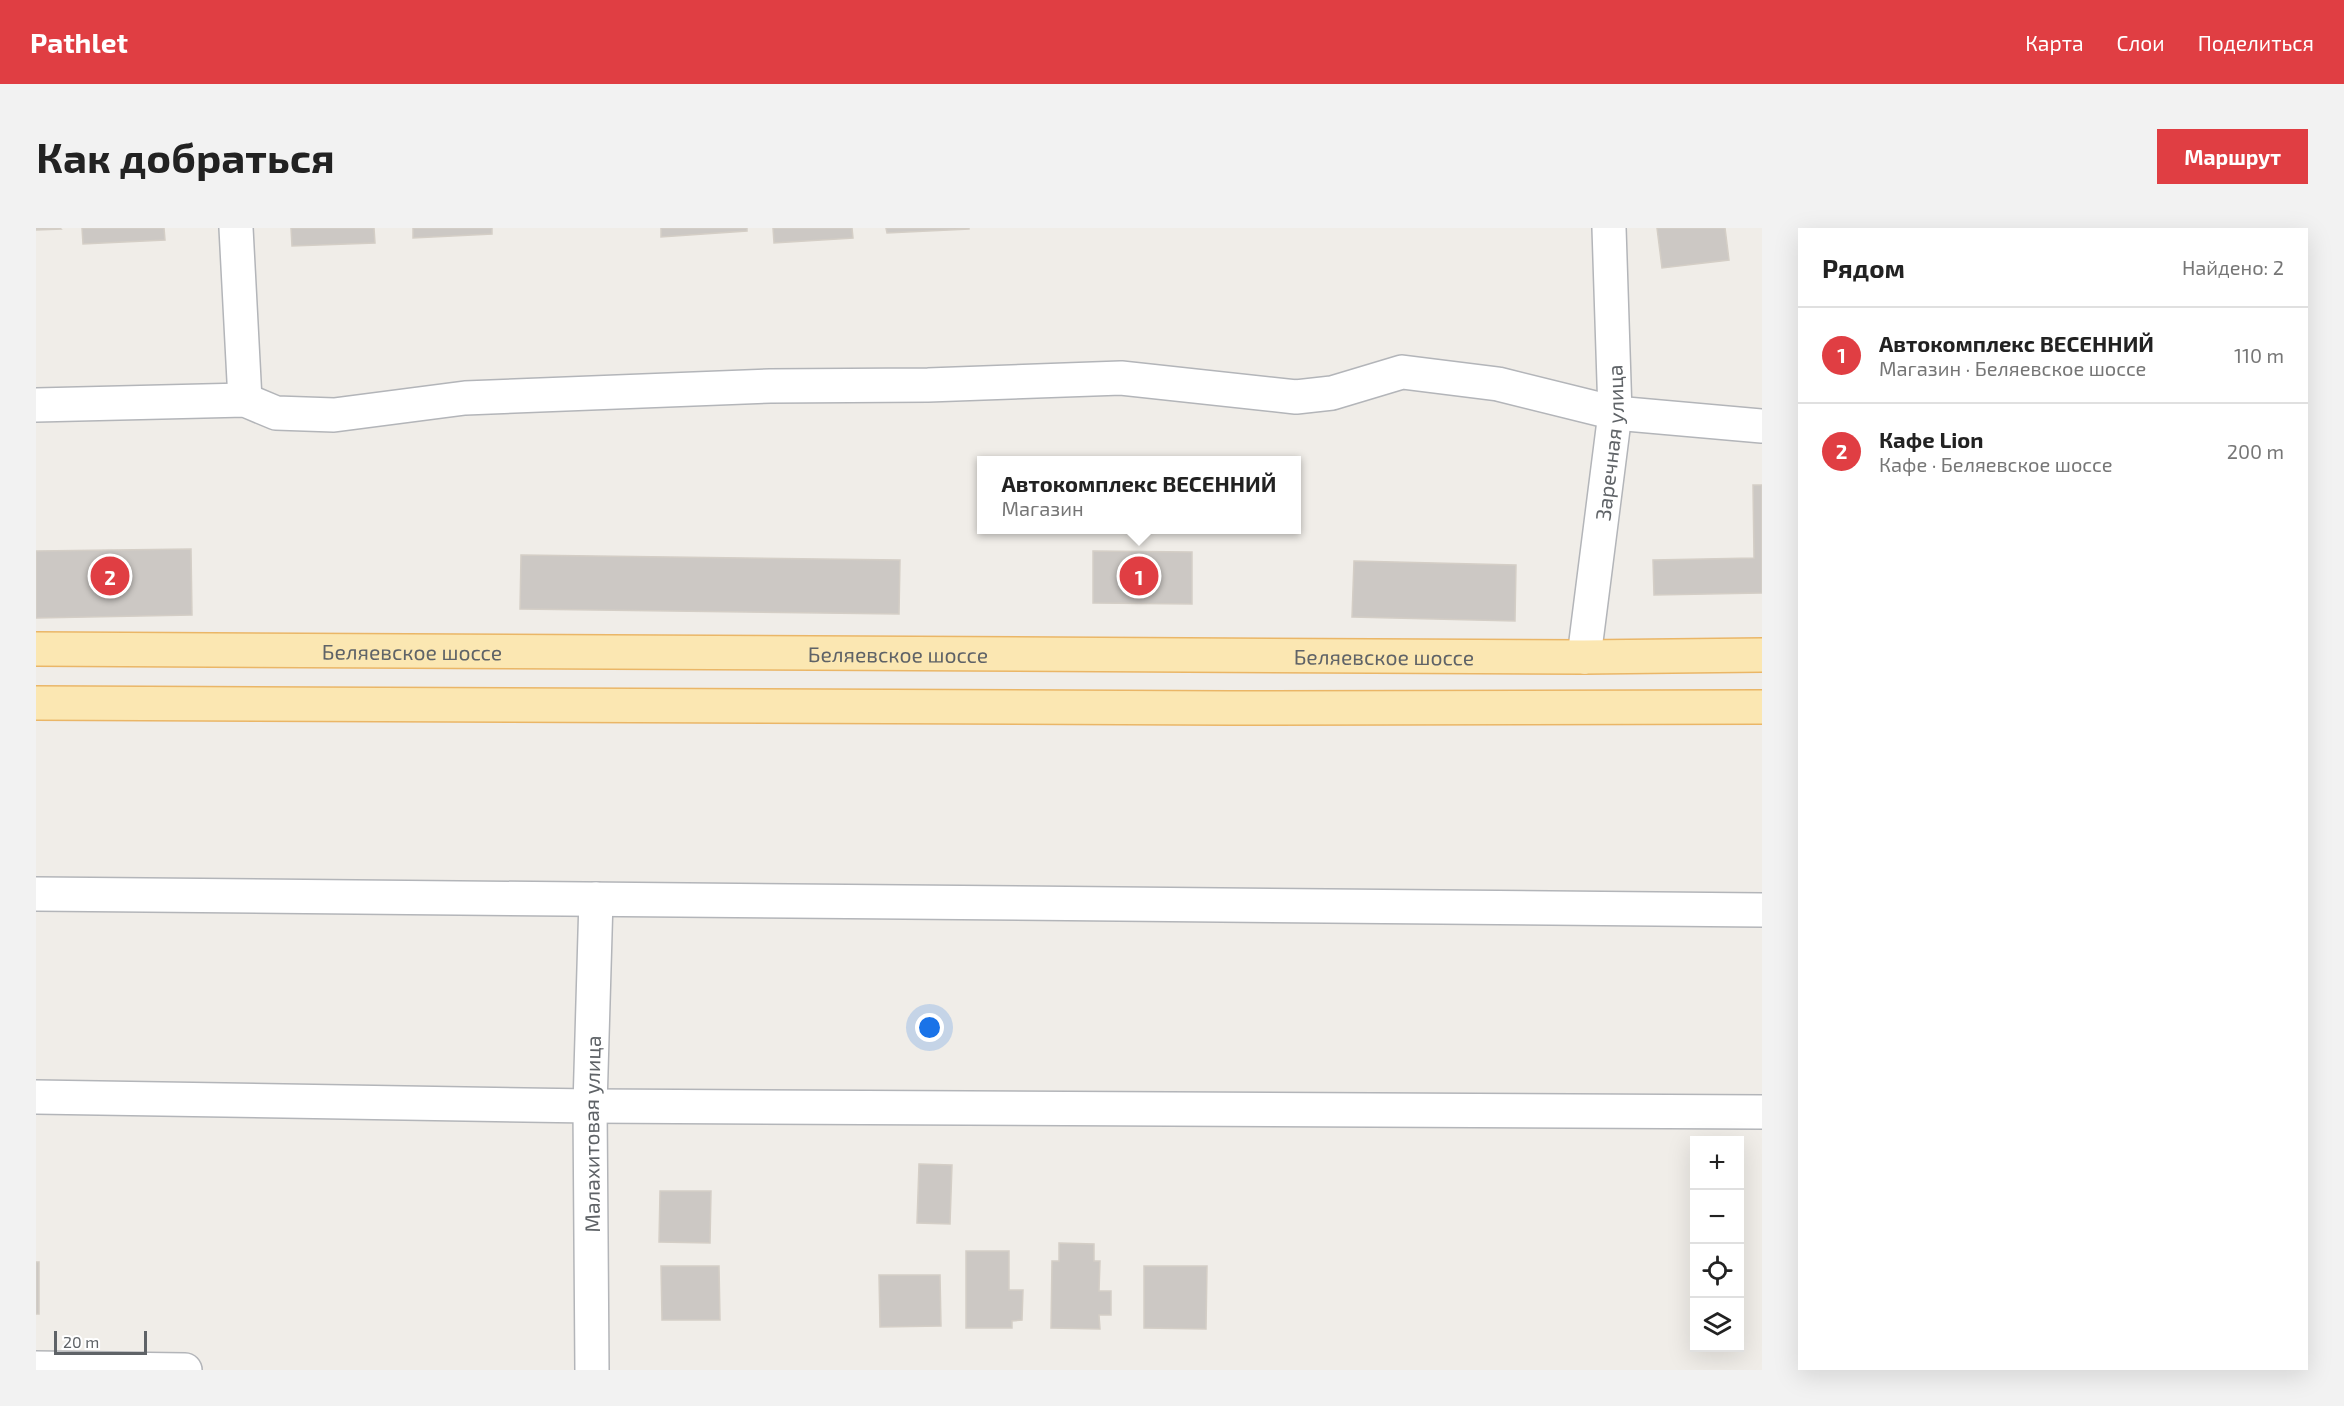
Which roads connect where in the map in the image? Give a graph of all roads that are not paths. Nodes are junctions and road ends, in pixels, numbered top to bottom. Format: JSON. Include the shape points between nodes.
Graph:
{"nodes":[{"id":1,"x":236,"y":228,"type":"edge"},
{"id":2,"x":1609,"y":228,"type":"edge"},
{"id":3,"x":245,"y":400,"type":"junction"},
{"id":4,"x":36,"y":405,"type":"edge"},
{"id":5,"x":1615,"y":413,"type":"junction"},
{"id":6,"x":1762,"y":426,"type":"edge"},
{"id":7,"x":36,"y":649,"type":"edge"},
{"id":8,"x":1762,"y":656,"type":"edge"},
{"id":9,"x":1584,"y":657,"type":"junction"},
{"id":10,"x":36,"y":704,"type":"edge"},
{"id":11,"x":1762,"y":707,"type":"edge"},
{"id":12,"x":36,"y":894,"type":"edge"},
{"id":13,"x":596,"y":899,"type":"junction"},
{"id":14,"x":1762,"y":910,"type":"edge"},
{"id":15,"x":36,"y":1097,"type":"edge"},
{"id":16,"x":590,"y":1106,"type":"junction"},
{"id":17,"x":1762,"y":1112,"type":"edge"},
{"id":18,"x":36,"y":1368,"type":"edge"},
{"id":19,"x":185,"y":1370,"type":"edge"},
{"id":20,"x":592,"y":1370,"type":"edge"}],
"edges":[{"from":1,"to":3,"type":"street"},
{"from":2,"to":5,"type":"street","name":"Заречная улица"},
{"from":3,"to":4,"type":"street"},
{"from":3,"to":5,"type":"street","via":[[276,412],[334,415],[465,398],[1121,378],[1296,397],[1332,393],[1402,372],[1498,384]]},
{"from":5,"to":6,"type":"street"},
{"from":5,"to":9,"type":"street","name":"Заречная улица"},
{"from":7,"to":9,"type":"main road","name":"Беляевское шоссе"},
{"from":8,"to":9,"type":"main road","name":"Беляевское шоссе"},
{"from":10,"to":11,"type":"main road"},
{"from":12,"to":13,"type":"street"},
{"from":13,"to":14,"type":"street"},
{"from":13,"to":16,"type":"street","name":"Малахитовая улица"},
{"from":15,"to":16,"type":"street"},
{"from":16,"to":17,"type":"street"},
{"from":16,"to":20,"type":"street","name":"Малахитовая улица"},
{"from":18,"to":19,"type":"street"}]}
